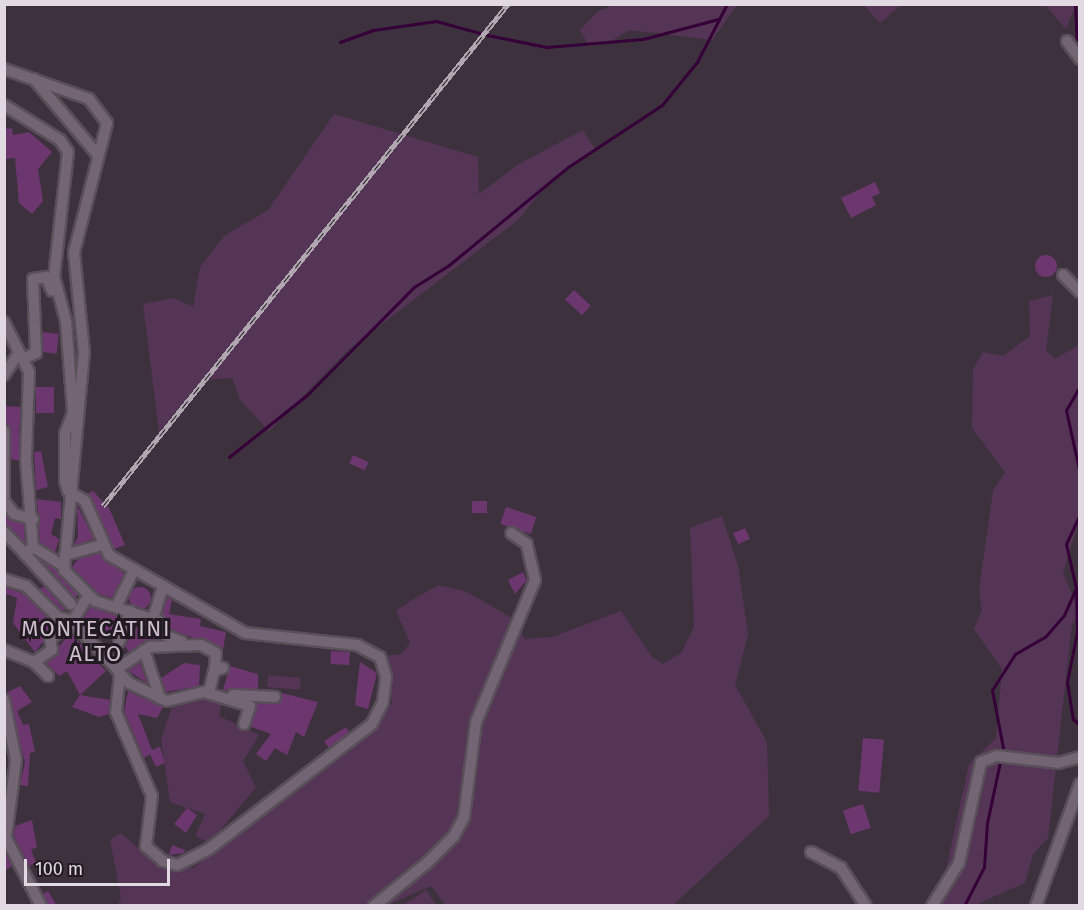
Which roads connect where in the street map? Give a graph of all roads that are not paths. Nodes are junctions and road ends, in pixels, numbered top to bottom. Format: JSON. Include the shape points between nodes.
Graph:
{"nodes":[{"id":1,"x":1067,"y":41,"type":"dead end"},
{"id":2,"x":1080,"y":59,"type":"edge"},
{"id":3,"x":4,"y":69,"type":"edge"},
{"id":4,"x":32,"y":77,"type":"junction"},
{"id":5,"x":4,"y":105,"type":"edge"},
{"id":6,"x":97,"y":154,"type":"junction"},
{"id":7,"x":1063,"y":275,"type":"dead end"},
{"id":8,"x":1080,"y":292,"type":"edge"},
{"id":9,"x":6,"y":327,"type":"edge"},
{"id":10,"x":68,"y":346,"type":"junction"},
{"id":11,"x":21,"y":356,"type":"junction"},
{"id":12,"x":4,"y":375,"type":"edge"},
{"id":13,"x":4,"y":431,"type":"edge"},
{"id":14,"x":4,"y":457,"type":"edge"},
{"id":15,"x":4,"y":462,"type":"edge"},
{"id":16,"x":75,"y":492,"type":"junction"},
{"id":17,"x":4,"y":496,"type":"edge"},
{"id":18,"x":4,"y":501,"type":"edge"},
{"id":19,"x":33,"y":519,"type":"junction"},
{"id":20,"x":4,"y":532,"type":"edge"},
{"id":21,"x":511,"y":533,"type":"dead end"},
{"id":22,"x":102,"y":545,"type":"junction"},
{"id":23,"x":28,"y":548,"type":"junction"},
{"id":24,"x":64,"y":560,"type":"junction"},
{"id":25,"x":134,"y":570,"type":"junction"},
{"id":26,"x":4,"y":579,"type":"edge"},
{"id":27,"x":163,"y":586,"type":"junction"},
{"id":28,"x":88,"y":596,"type":"junction"},
{"id":29,"x":71,"y":604,"type":"dead end"},
{"id":30,"x":116,"y":607,"type":"junction"},
{"id":31,"x":129,"y":611,"type":"junction"},
{"id":32,"x":153,"y":619,"type":"junction"},
{"id":33,"x":71,"y":621,"type":"junction"},
{"id":34,"x":119,"y":642,"type":"dead end"},
{"id":35,"x":182,"y":642,"type":"junction"},
{"id":36,"x":4,"y":650,"type":"edge"},
{"id":37,"x":144,"y":650,"type":"junction"},
{"id":38,"x":34,"y":662,"type":"junction"},
{"id":39,"x":118,"y":672,"type":"junction"},
{"id":40,"x":48,"y":676,"type":"dead end"},
{"id":41,"x":210,"y":689,"type":"junction"},
{"id":42,"x":198,"y":693,"type":"junction"},
{"id":43,"x":275,"y":696,"type":"dead end"},
{"id":44,"x":160,"y":698,"type":"junction"},
{"id":45,"x":4,"y":700,"type":"edge"},
{"id":46,"x":244,"y":724,"type":"dead end"},
{"id":47,"x":1080,"y":757,"type":"edge"},
{"id":48,"x":1080,"y":784,"type":"edge"},
{"id":49,"x":5,"y":835,"type":"edge"},
{"id":50,"x":811,"y":852,"type":"dead end"},
{"id":51,"x":41,"y":906,"type":"edge"},
{"id":52,"x":374,"y":906,"type":"edge"},
{"id":53,"x":866,"y":906,"type":"edge"},
{"id":54,"x":932,"y":906,"type":"edge"},
{"id":55,"x":1036,"y":906,"type":"edge"}],
"edges":[{"from":1,"to":2,"type":"street"},
{"from":3,"to":4,"type":"street"},
{"from":4,"to":6,"type":"street","via":[[71,117]]},
{"from":4,"to":6,"type":"street","via":[[97,104],[107,130]]},
{"from":5,"to":10,"type":"street","via":[[60,140],[68,152],[54,276]]},
{"from":6,"to":16,"type":"street","via":[[74,252],[85,339]]},
{"from":7,"to":8,"type":"street"},
{"from":9,"to":11,"type":"street"},
{"from":10,"to":11,"type":"street","via":[[50,283],[41,274],[32,285],[36,353]]},
{"from":10,"to":16,"type":"street","via":[[73,413],[65,434],[65,481],[68,491]]},
{"from":11,"to":12,"type":"street"},
{"from":11,"to":19,"type":"street","via":[[29,372],[26,460]]},
{"from":13,"to":14,"type":"street"},
{"from":15,"to":17,"type":"street"},
{"from":16,"to":22,"type":"street","via":[[85,501]]},
{"from":16,"to":24,"type":"street"},
{"from":18,"to":19,"type":"street","via":[[14,514]]},
{"from":19,"to":23,"type":"street"},
{"from":20,"to":23,"type":"street"},
{"from":21,"to":52,"type":"street","via":[[527,544],[535,580],[476,722],[464,816],[454,836]]},
{"from":22,"to":24,"type":"street"},
{"from":22,"to":25,"type":"street","via":[[109,555]]},
{"from":23,"to":24,"type":"street"},
{"from":23,"to":29,"type":"street","via":[[35,564]]},
{"from":24,"to":28,"type":"street"},
{"from":25,"to":27,"type":"street"},
{"from":25,"to":30,"type":"street"},
{"from":26,"to":33,"type":"street","via":[[35,592],[58,617]]},
{"from":27,"to":32,"type":"street"},
{"from":27,"to":39,"type":"street","via":[[245,633],[357,645],[380,657],[386,677],[383,702],[372,724],[209,849],[177,865],[163,861],[146,846],[152,796],[116,712]]},
{"from":28,"to":30,"type":"street"},
{"from":28,"to":33,"type":"street"},
{"from":30,"to":31,"type":"street"},
{"from":31,"to":32,"type":"street"},
{"from":31,"to":34,"type":"street"},
{"from":32,"to":35,"type":"street","via":[[165,635]]},
{"from":33,"to":38,"type":"street","via":[[50,639],[52,650]]},
{"from":33,"to":39,"type":"street"},
{"from":35,"to":37,"type":"street"},
{"from":35,"to":41,"type":"street","via":[[216,652],[214,666],[223,668],[214,671]]},
{"from":36,"to":38,"type":"street"},
{"from":37,"to":39,"type":"street"},
{"from":37,"to":44,"type":"street"},
{"from":38,"to":40,"type":"street"},
{"from":39,"to":44,"type":"street"},
{"from":41,"to":42,"type":"street"},
{"from":41,"to":43,"type":"street","via":[[222,694]]},
{"from":42,"to":44,"type":"street"},
{"from":42,"to":46,"type":"street","via":[[250,706]]},
{"from":45,"to":49,"type":"street","via":[[16,760]]},
{"from":47,"to":54,"type":"street","via":[[1058,763],[997,756],[981,762],[959,863]]},
{"from":48,"to":55,"type":"street"},
{"from":49,"to":51,"type":"street"},
{"from":50,"to":53,"type":"street","via":[[841,868]]}]}
